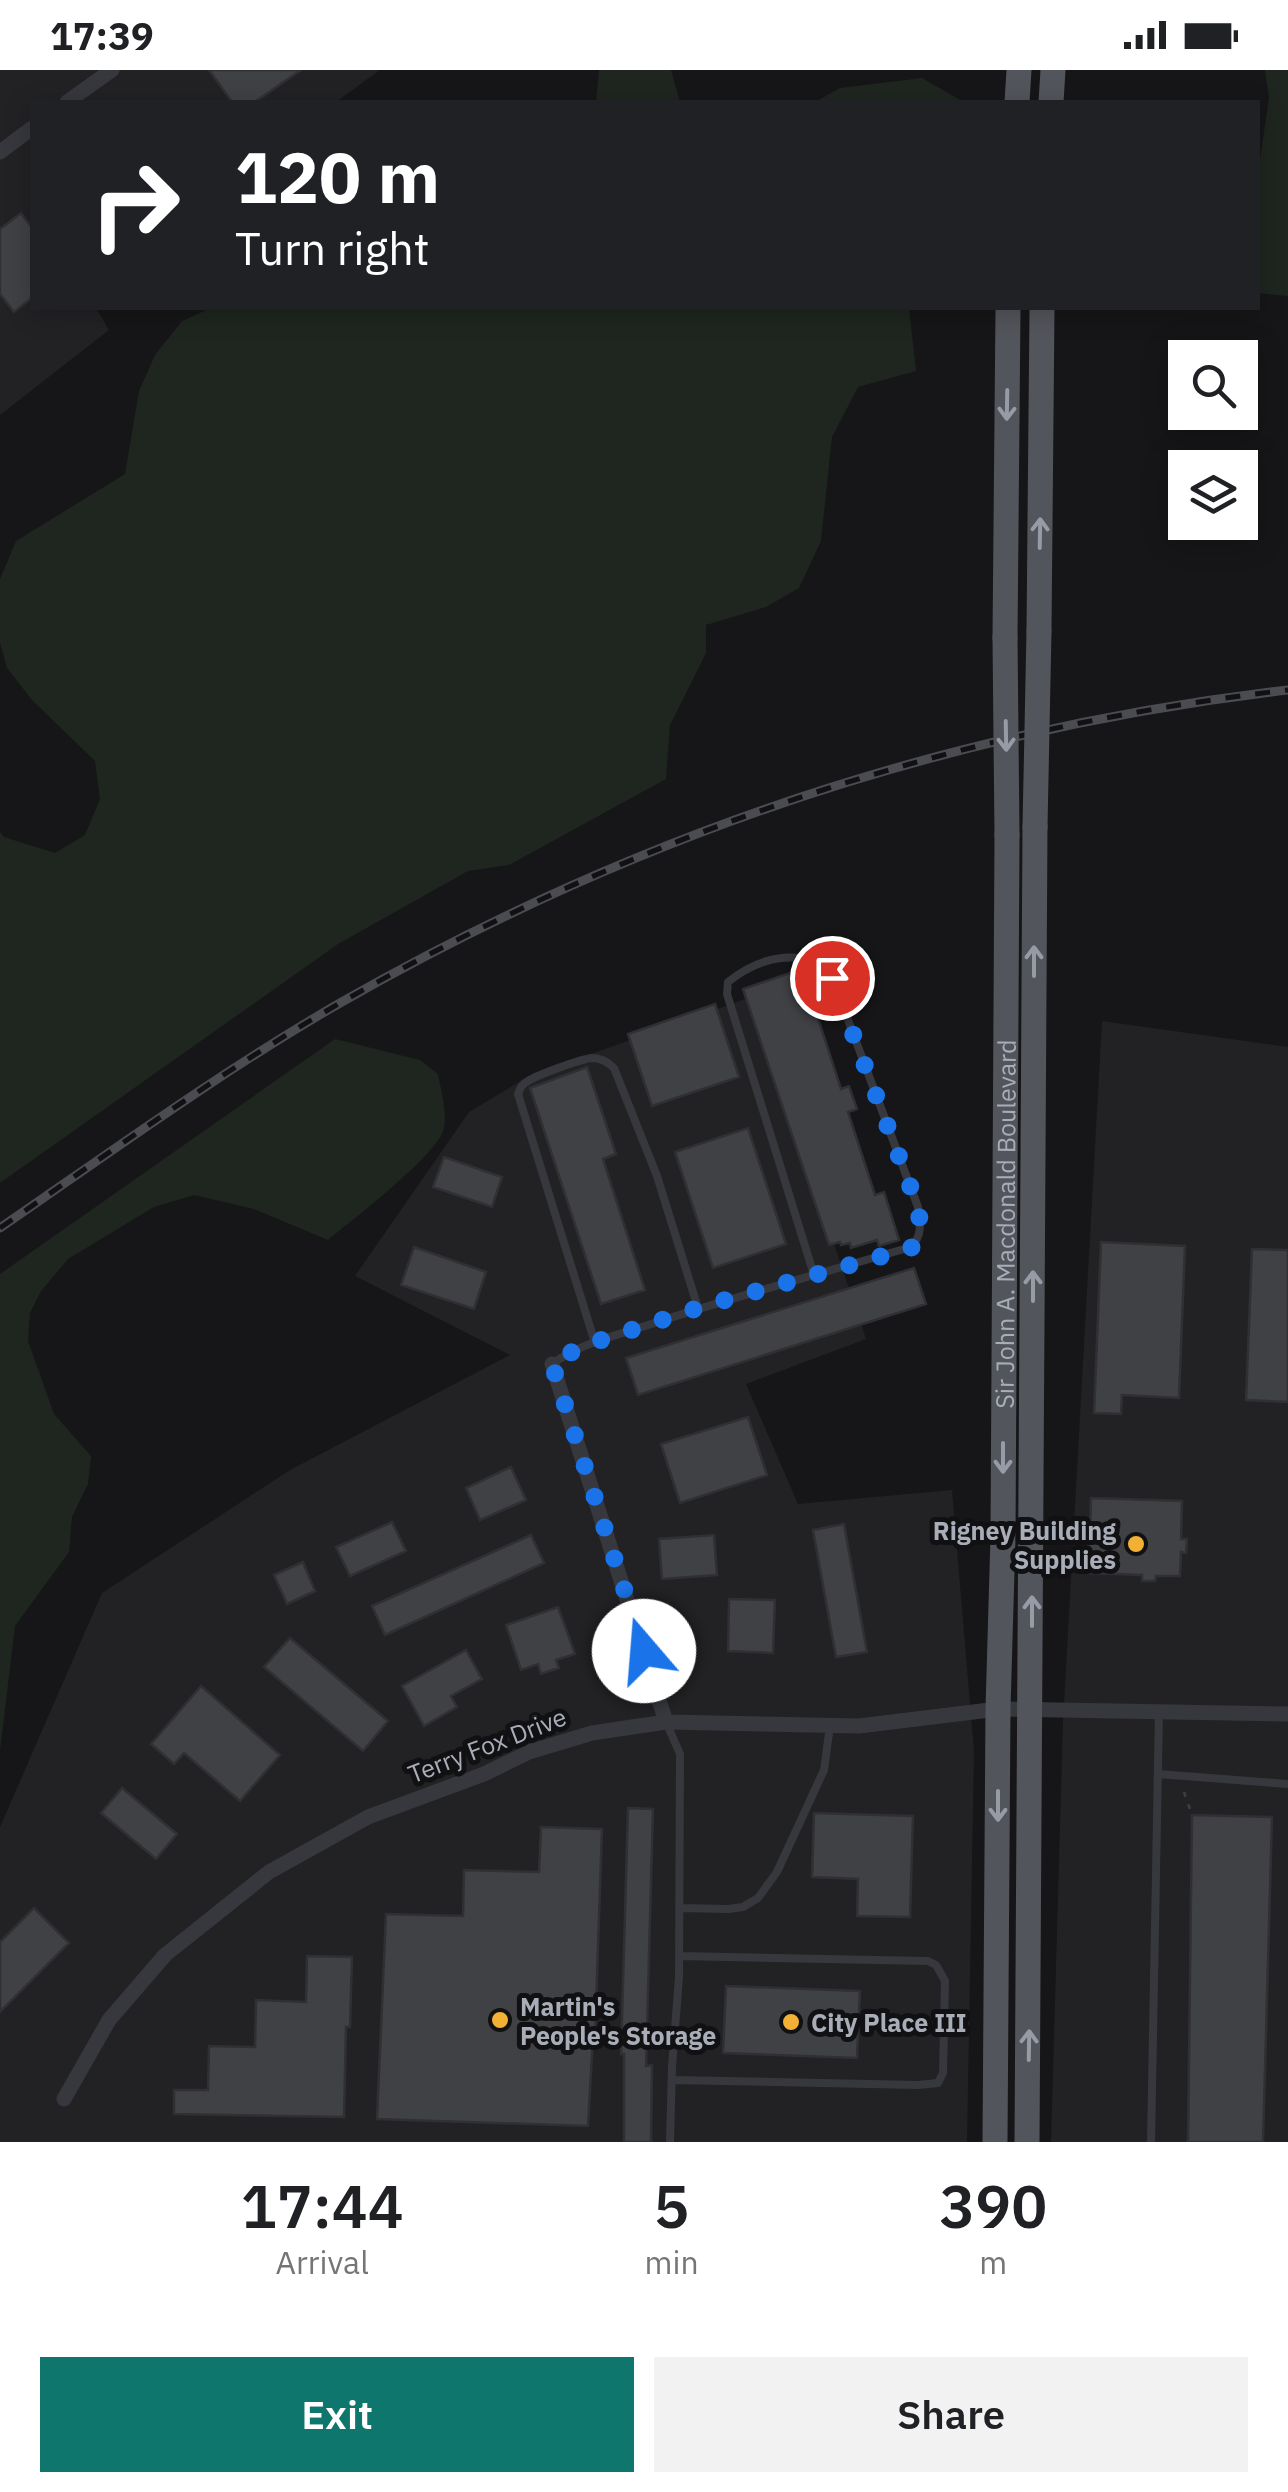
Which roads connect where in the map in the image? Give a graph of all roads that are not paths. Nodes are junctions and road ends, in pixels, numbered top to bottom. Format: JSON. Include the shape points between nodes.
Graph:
{"nodes":[{"id":1,"x":112,"y":70,"type":"edge"},
{"id":2,"x":1019,"y":70,"type":"edge"},
{"id":3,"x":1053,"y":70,"type":"edge"},
{"id":4,"x":70,"y":100,"type":"edge"},
{"id":5,"x":1017,"y":100,"type":"edge"},
{"id":6,"x":1051,"y":100,"type":"edge"},
{"id":7,"x":30,"y":130,"type":"edge"},
{"id":8,"x":0,"y":152,"type":"edge"},
{"id":9,"x":1008,"y":310,"type":"edge"},
{"id":10,"x":1042,"y":310,"type":"edge"},
{"id":11,"x":814,"y":1275,"type":"junction"},
{"id":12,"x":698,"y":1308,"type":"junction"},
{"id":13,"x":595,"y":1343,"type":"junction"},
{"id":14,"x":552,"y":1364,"type":"joint"},
{"id":15,"x":998,"y":1708,"type":"junction"},
{"id":16,"x":1031,"y":1709,"type":"junction"},
{"id":17,"x":1158,"y":1711,"type":"junction"},
{"id":18,"x":1288,"y":1714,"type":"edge"},
{"id":19,"x":666,"y":1722,"type":"junction"},
{"id":20,"x":830,"y":1726,"type":"junction"},
{"id":21,"x":1158,"y":1774,"type":"junction"},
{"id":22,"x":1288,"y":1784,"type":"edge"},
{"id":23,"x":679,"y":1908,"type":"junction"},
{"id":24,"x":678,"y":1956,"type":"junction"},
{"id":25,"x":672,"y":2080,"type":"junction"},
{"id":26,"x":64,"y":2100,"type":"dead end"},
{"id":27,"x":670,"y":2142,"type":"edge"},
{"id":28,"x":996,"y":2142,"type":"edge"},
{"id":29,"x":1028,"y":2142,"type":"edge"},
{"id":30,"x":1151,"y":2142,"type":"edge"}],
"edges":[{"from":1,"to":4,"type":"street"},
{"from":2,"to":5,"type":"main road"},
{"from":3,"to":6,"type":"main road"},
{"from":7,"to":8,"type":"street"},
{"from":9,"to":15,"type":"main road","name":"Sir John A. Macdonald Boulevard","one_way":true,"bridge":true},
{"from":16,"to":10,"type":"main road","name":"Sir John A. Macdonald Boulevard","one_way":true,"bridge":true},
{"from":11,"to":11,"type":"lane","via":[[911,1248],[921,1228],[832,978],[795,956],[742,971],[728,982],[727,994]]},
{"from":11,"to":12,"type":"lane"},
{"from":12,"to":13,"type":"lane"},
{"from":12,"to":13,"type":"lane","via":[[614,1068],[594,1058],[528,1080],[518,1094]]},
{"from":13,"to":14,"type":"lane"},
{"from":14,"to":19,"type":"street"},
{"from":15,"to":16,"type":"street","name":"Terry Fox Drive"},
{"from":15,"to":20,"type":"street","name":"Terry Fox Drive"},
{"from":15,"to":28,"type":"main road","name":"Sir John A. Macdonald Boulevard","one_way":true},
{"from":16,"to":17,"type":"street","name":"Terry Fox Drive"},
{"from":29,"to":16,"type":"main road","name":"Sir John A. Macdonald Boulevard","one_way":true},
{"from":17,"to":18,"type":"street","name":"Terry Fox Drive"},
{"from":17,"to":21,"type":"lane"},
{"from":19,"to":20,"type":"street","name":"Terry Fox Drive"},
{"from":19,"to":23,"type":"lane","via":[[680,1754]]},
{"from":19,"to":26,"type":"street","name":"Terry Fox Drive","via":[[592,1733],[529,1752],[368,1816],[269,1872],[165,1955],[109,2020]]},
{"from":20,"to":23,"type":"lane","via":[[824,1770],[758,1898],[728,1909]]},
{"from":21,"to":22,"type":"lane"},
{"from":21,"to":30,"type":"lane"},
{"from":23,"to":24,"type":"lane"},
{"from":24,"to":25,"type":"lane"},
{"from":24,"to":25,"type":"lane","via":[[928,1961],[945,1981],[944,2057],[938,2083],[918,2085]]},
{"from":25,"to":27,"type":"lane"}]}
